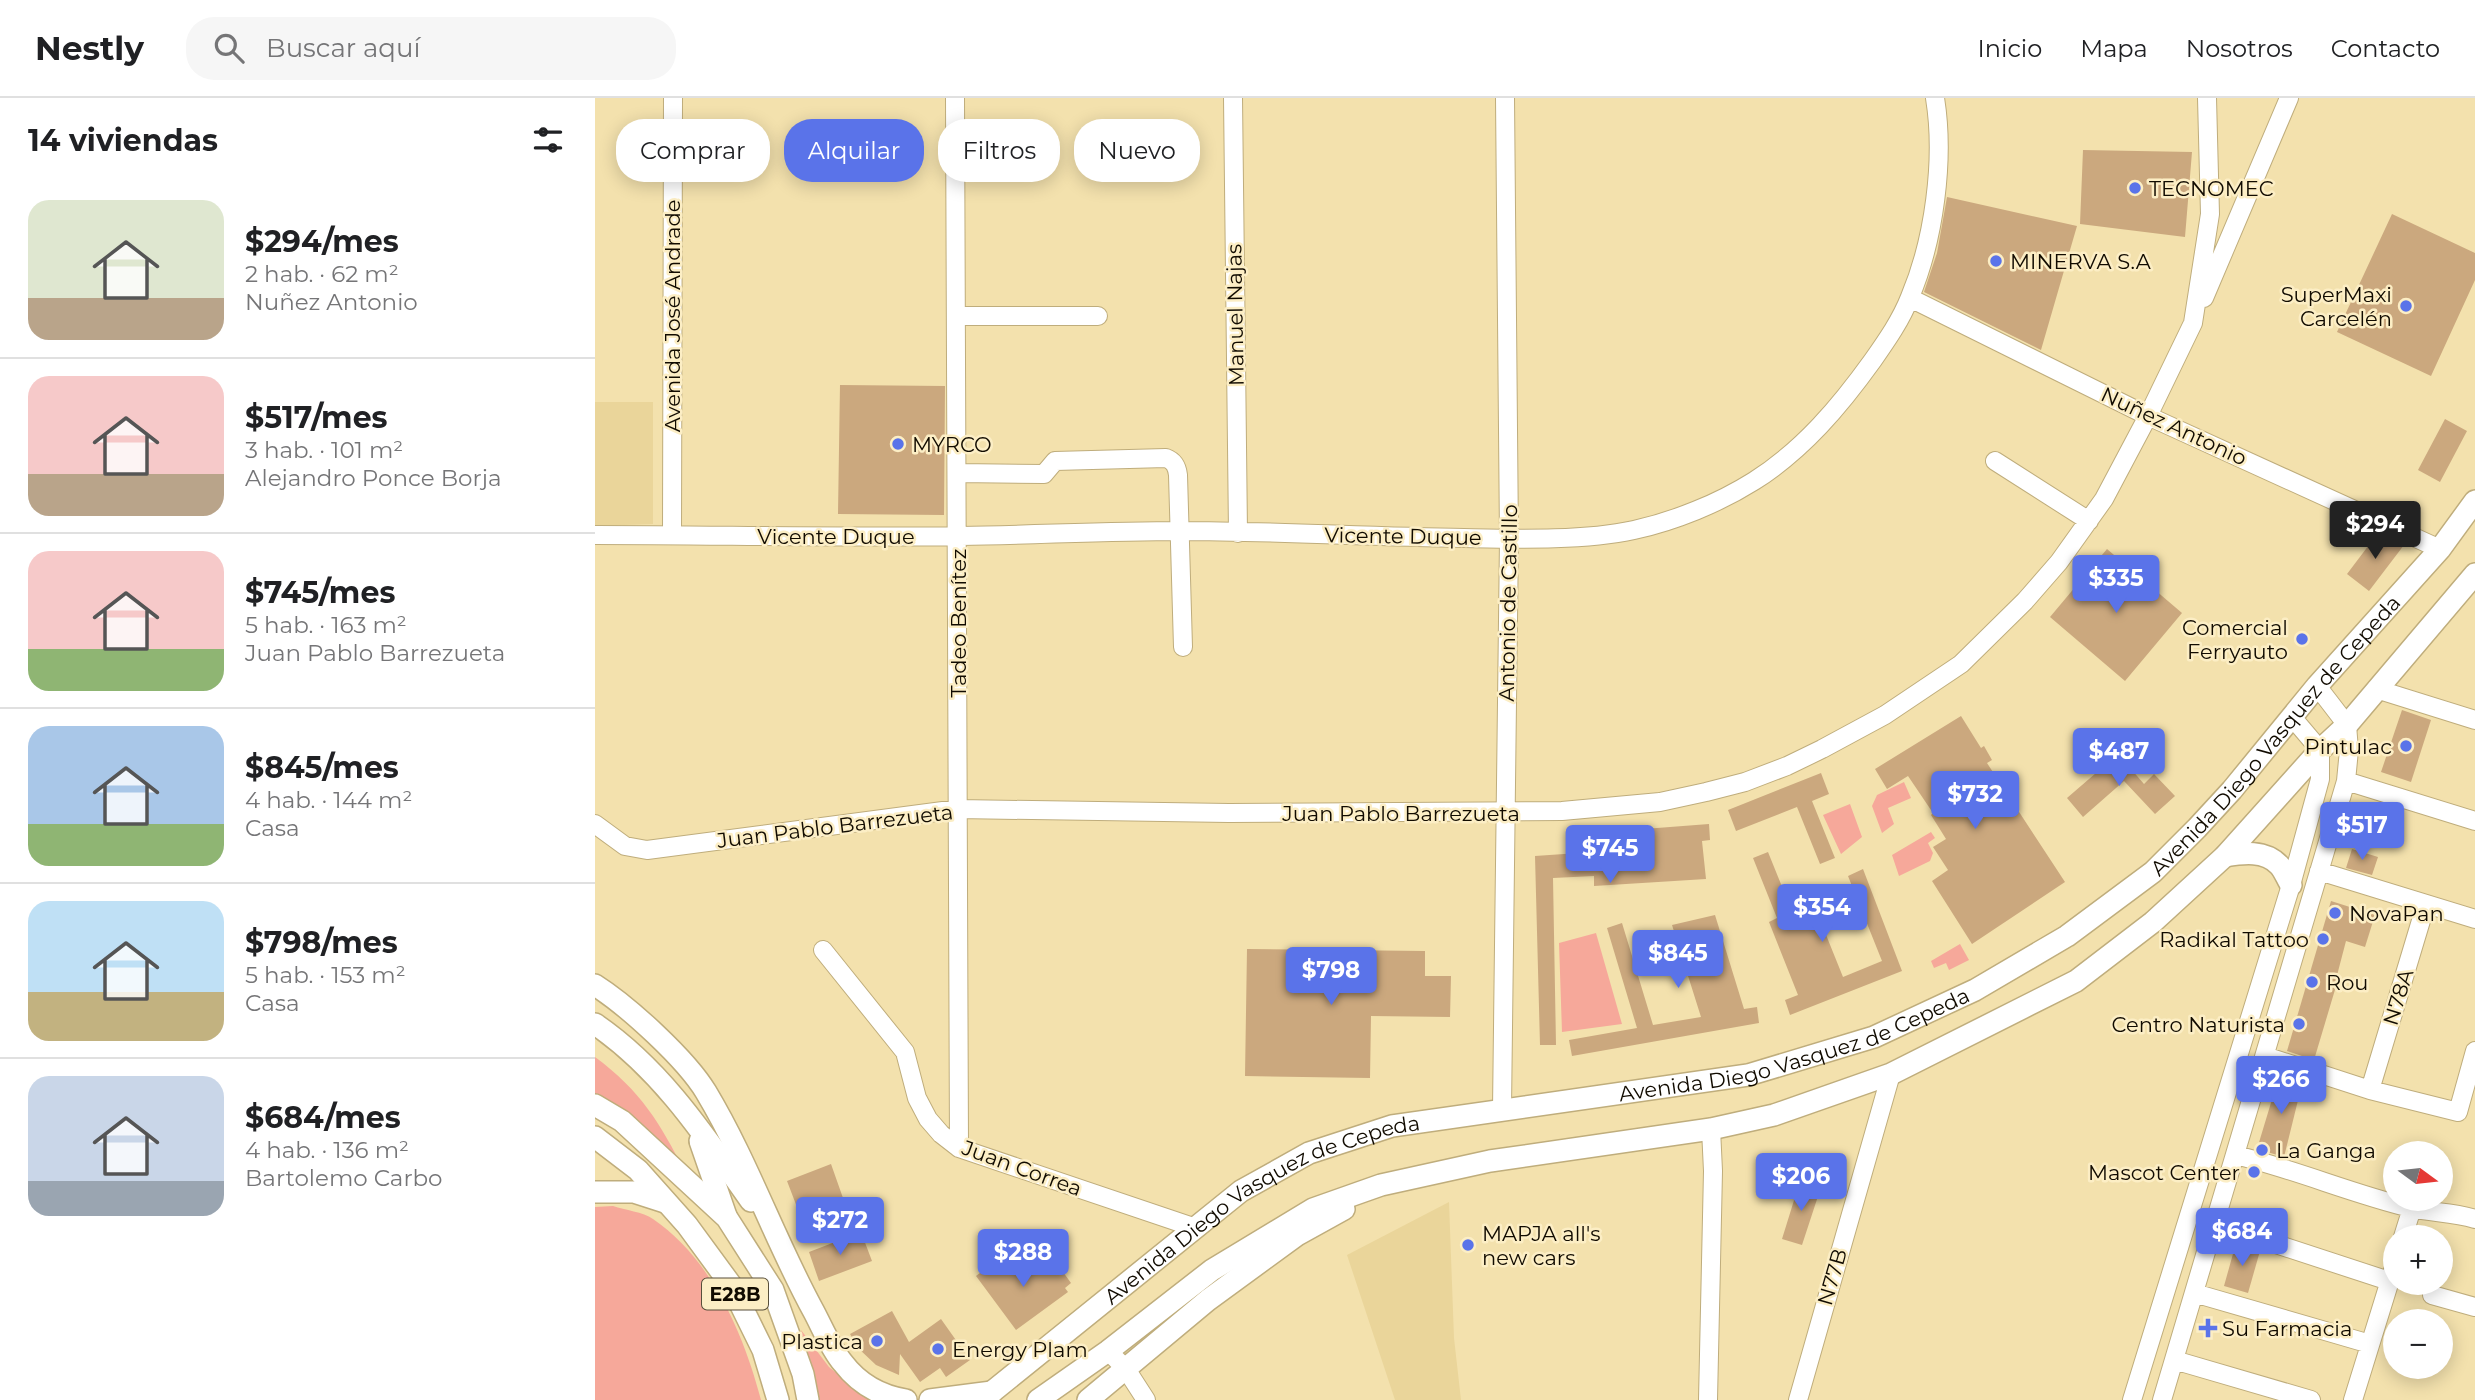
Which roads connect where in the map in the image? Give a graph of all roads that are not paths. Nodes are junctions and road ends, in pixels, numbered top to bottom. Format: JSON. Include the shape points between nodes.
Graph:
{"nodes":[{"id":1,"x":673,"y":98,"type":"edge"},
{"id":2,"x":955,"y":98,"type":"edge"},
{"id":3,"x":1233,"y":98,"type":"edge"},
{"id":4,"x":1504,"y":98,"type":"edge"},
{"id":5,"x":1935,"y":98,"type":"edge"},
{"id":6,"x":2207,"y":98,"type":"edge"},
{"id":7,"x":2290,"y":98,"type":"edge"},
{"id":8,"x":1910,"y":298,"type":"junction"},
{"id":9,"x":957,"y":316,"type":"junction"},
{"id":10,"x":1098,"y":316,"type":"dead end"},
{"id":11,"x":2193,"y":323,"type":"junction"},
{"id":12,"x":2148,"y":416,"type":"junction"},
{"id":13,"x":1995,"y":461,"type":"dead end"},
{"id":14,"x":958,"y":473,"type":"junction"},
{"id":15,"x":2475,"y":501,"type":"edge"},
{"id":16,"x":2089,"y":521,"type":"junction"},
{"id":17,"x":1181,"y":531,"type":"junction"},
{"id":18,"x":1238,"y":533,"type":"junction"},
{"id":19,"x":595,"y":535,"type":"edge"},
{"id":20,"x":671,"y":535,"type":"junction"},
{"id":21,"x":958,"y":536,"type":"junction"},
{"id":22,"x":1509,"y":539,"type":"junction"},
{"id":23,"x":2440,"y":549,"type":"junction"},
{"id":24,"x":2475,"y":573,"type":"edge"},
{"id":25,"x":1183,"y":648,"type":"dead end"},
{"id":26,"x":2317,"y":686,"type":"junction"},
{"id":27,"x":2376,"y":689,"type":"junction"},
{"id":28,"x":2292,"y":717,"type":"junction"},
{"id":29,"x":2475,"y":720,"type":"edge"},
{"id":30,"x":2347,"y":724,"type":"junction"},
{"id":31,"x":2320,"y":750,"type":"junction"},
{"id":32,"x":2346,"y":781,"type":"junction"},
{"id":33,"x":957,"y":809,"type":"junction"},
{"id":34,"x":1505,"y":813,"type":"junction"},
{"id":35,"x":2475,"y":821,"type":"edge"},
{"id":36,"x":595,"y":824,"type":"edge"},
{"id":37,"x":2224,"y":856,"type":"junction"},
{"id":38,"x":2319,"y":871,"type":"junction"},
{"id":39,"x":2291,"y":885,"type":"junction"},
{"id":40,"x":2426,"y":904,"type":"junction"},
{"id":41,"x":2475,"y":919,"type":"edge"},
{"id":42,"x":823,"y":950,"type":"dead end"},
{"id":43,"x":595,"y":985,"type":"edge"},
{"id":44,"x":595,"y":1024,"type":"edge"},
{"id":45,"x":2475,"y":1051,"type":"edge"},
{"id":46,"x":2265,"y":1056,"type":"junction"},
{"id":47,"x":1891,"y":1074,"type":"junction"},
{"id":48,"x":2370,"y":1090,"type":"junction"},
{"id":49,"x":595,"y":1105,"type":"edge"},
{"id":50,"x":1502,"y":1109,"type":"junction"},
{"id":51,"x":691,"y":1116,"type":"junction"},
{"id":52,"x":1711,"y":1129,"type":"junction"},
{"id":53,"x":595,"y":1137,"type":"edge"},
{"id":54,"x":959,"y":1148,"type":"junction"},
{"id":55,"x":2235,"y":1155,"type":"junction"},
{"id":56,"x":1381,"y":1185,"type":"junction"},
{"id":57,"x":595,"y":1192,"type":"edge"},
{"id":58,"x":2383,"y":1199,"type":"edge"},
{"id":59,"x":666,"y":1203,"type":"junction"},
{"id":60,"x":2436,"y":1211,"type":"edge"},
{"id":61,"x":726,"y":1218,"type":"junction"},
{"id":62,"x":2475,"y":1219,"type":"edge"},
{"id":63,"x":2214,"y":1224,"type":"junction"},
{"id":64,"x":1196,"y":1228,"type":"junction"},
{"id":65,"x":776,"y":1237,"type":"junction"},
{"id":66,"x":2383,"y":1279,"type":"edge"},
{"id":67,"x":2194,"y":1293,"type":"junction"},
{"id":68,"x":2385,"y":1295,"type":"edge"},
{"id":69,"x":2432,"y":1295,"type":"dead end"},
{"id":70,"x":2475,"y":1307,"type":"edge"},
{"id":71,"x":2370,"y":1344,"type":"junction"},
{"id":72,"x":1108,"y":1351,"type":"junction"},
{"id":73,"x":2174,"y":1360,"type":"junction"},
{"id":74,"x":1126,"y":1369,"type":"junction"},
{"id":75,"x":987,"y":1396,"type":"edge"},
{"id":76,"x":778,"y":1400,"type":"edge"},
{"id":77,"x":808,"y":1400,"type":"edge"},
{"id":78,"x":906,"y":1400,"type":"edge"},
{"id":79,"x":930,"y":1400,"type":"edge"},
{"id":80,"x":1038,"y":1400,"type":"edge"},
{"id":81,"x":1088,"y":1400,"type":"edge"},
{"id":82,"x":1146,"y":1400,"type":"edge"},
{"id":83,"x":1708,"y":1400,"type":"edge"},
{"id":84,"x":1798,"y":1400,"type":"edge"},
{"id":85,"x":2132,"y":1400,"type":"edge"},
{"id":86,"x":2162,"y":1400,"type":"edge"},
{"id":87,"x":2311,"y":1400,"type":"edge"},
{"id":88,"x":2353,"y":1400,"type":"edge"}],
"edges":[{"from":1,"to":20,"type":"street","name":"Avenida José Andrade"},
{"from":2,"to":9,"type":"street","name":"Tadeo Benítez"},
{"from":3,"to":18,"type":"street","name":"Manuel Najas"},
{"from":4,"to":22,"type":"street","name":"Antonio de Castillo"},
{"from":5,"to":8,"type":"street","name":"Vicente Duque","via":[[1939,151],[1935,194],[1924,255]]},
{"from":6,"to":11,"type":"street","name":"Juan Pablo Barrezueta","via":[[2210,214]]},
{"from":7,"to":11,"type":"street"},
{"from":8,"to":12,"type":"street","name":"Nuñez Antonio"},
{"from":8,"to":22,"type":"street","name":"Vicente Duque","via":[[1893,332],[1844,400],[1754,481],[1695,510],[1631,531]]},
{"from":9,"to":10,"type":"street"},
{"from":9,"to":14,"type":"street","name":"Tadeo Benítez"},
{"from":11,"to":12,"type":"street","name":"Juan Pablo Barrezueta"},
{"from":12,"to":16,"type":"street","name":"Juan Pablo Barrezueta"},
{"from":12,"to":23,"type":"street","name":"Nuñez Antonio"},
{"from":13,"to":16,"type":"street"},
{"from":14,"to":17,"type":"street","via":[[1044,474],[1055,461],[1166,458],[1177,469]]},
{"from":14,"to":21,"type":"street","name":"Tadeo Benítez"},
{"from":15,"to":23,"type":"main road","name":"Avenida Diego Vasquez de Cepeda"},
{"from":16,"to":34,"type":"street","name":"Juan Pablo Barrezueta","via":[[2025,601],[1961,664],[1822,750],[1745,782],[1660,803]]},
{"from":17,"to":18,"type":"street","name":"Vicente Duque"},
{"from":17,"to":21,"type":"street","name":"Vicente Duque"},
{"from":17,"to":25,"type":"street"},
{"from":18,"to":22,"type":"street","name":"Vicente Duque"},
{"from":19,"to":20,"type":"street","name":"Vicente Duque"},
{"from":20,"to":21,"type":"street","name":"Vicente Duque"},
{"from":21,"to":33,"type":"street","name":"Tadeo Benítez"},
{"from":22,"to":34,"type":"street","name":"Antonio de Castillo"},
{"from":23,"to":26,"type":"main road","name":"Avenida Diego Vasquez de Cepeda"},
{"from":24,"to":27,"type":"main road","name":"Avenida Diego Vasquez de Cepeda"},
{"from":26,"to":28,"type":"main road","name":"Avenida Diego Vasquez de Cepeda"},
{"from":26,"to":30,"type":"street"},
{"from":27,"to":29,"type":"street"},
{"from":27,"to":30,"type":"main road","name":"Avenida Diego Vasquez de Cepeda"},
{"from":28,"to":31,"type":"street"},
{"from":28,"to":50,"type":"main road","name":"Avenida Diego Vasquez de Cepeda","via":[[2223,800],[2153,872],[2067,936],[1975,990],[1874,1037],[1748,1074]]},
{"from":30,"to":31,"type":"main road","name":"Avenida Diego Vasquez de Cepeda"},
{"from":30,"to":32,"type":"street"},
{"from":31,"to":37,"type":"main road","name":"Avenida Diego Vasquez de Cepeda"},
{"from":31,"to":39,"type":"street","via":[[2320,779]]},
{"from":32,"to":35,"type":"street"},
{"from":32,"to":38,"type":"street"},
{"from":33,"to":34,"type":"street","name":"Juan Pablo Barrezueta"},
{"from":33,"to":36,"type":"street","name":"Juan Pablo Barrezueta","via":[[647,849],[625,846]]},
{"from":33,"to":54,"type":"street","name":"Tadeo Benítez"},
{"from":34,"to":50,"type":"street","name":"Antonio de Castillo"},
{"from":37,"to":39,"type":"main road","via":[[2265,856],[2279,865]]},
{"from":37,"to":47,"type":"main road","name":"Avenida Diego Vasquez de Cepeda","via":[[2153,922],[2076,981]]},
{"from":38,"to":40,"type":"street"},
{"from":38,"to":46,"type":"street"},
{"from":39,"to":85,"type":"street"},
{"from":40,"to":41,"type":"street"},
{"from":40,"to":48,"type":"street","name":"N78A"},
{"from":42,"to":54,"type":"street","name":"Juan Correa","via":[[905,1052],[917,1098],[928,1119]]},
{"from":43,"to":65,"type":"main road","via":[[629,1010],[704,1089],[747,1169]]},
{"from":44,"to":51,"type":"main road","via":[[656,1076]]},
{"from":45,"to":48,"type":"street","via":[[2458,1112]]},
{"from":46,"to":48,"type":"street"},
{"from":46,"to":55,"type":"street"},
{"from":47,"to":52,"type":"main road","name":"Avenida Diego Vasquez de Cepeda","via":[[1774,1115]]},
{"from":47,"to":84,"type":"street","name":"N77B"},
{"from":49,"to":61,"type":"main road","via":[[630,1128]]},
{"from":50,"to":64,"type":"main road","name":"Avenida Diego Vasquez de Cepeda","via":[[1375,1130],[1309,1153],[1241,1191]]},
{"from":51,"to":61,"type":"main road"},
{"from":51,"to":65,"type":"main road"},
{"from":52,"to":56,"type":"main road","name":"Avenida Diego Vasquez de Cepeda","via":[[1490,1161]]},
{"from":52,"to":83,"type":"street"},
{"from":53,"to":59,"type":"main road","via":[[638,1170]]},
{"from":54,"to":64,"type":"street","name":"Juan Correa"},
{"from":55,"to":58,"type":"street"},
{"from":55,"to":63,"type":"street"},
{"from":56,"to":72,"type":"main road","name":"Avenida Diego Vasquez de Cepeda","via":[[1313,1209],[1247,1248]]},
{"from":56,"to":74,"type":"main road","via":[[1269,1255]]},
{"from":57,"to":59,"type":"main road","via":[[634,1192]]},
{"from":59,"to":76,"type":"main road","number":"E28B","via":[[731,1285],[763,1350]]},
{"from":60,"to":62,"type":"street"},
{"from":61,"to":77,"type":"main road","number":"E28B","via":[[773,1290]]},
{"from":63,"to":66,"type":"street"},
{"from":63,"to":67,"type":"street"},
{"from":64,"to":75,"type":"main road","name":"Avenida Diego Vasquez de Cepeda"},
{"from":65,"to":78,"type":"main road","via":[[842,1363],[882,1395]]},
{"from":67,"to":71,"type":"street"},
{"from":67,"to":73,"type":"street"},
{"from":68,"to":71,"type":"street"},
{"from":69,"to":70,"type":"street"},
{"from":71,"to":88,"type":"street"},
{"from":72,"to":74,"type":"street"},
{"from":72,"to":80,"type":"main road","name":"Avenida Diego Vasquez de Cepeda"},
{"from":73,"to":86,"type":"street"},
{"from":73,"to":87,"type":"street"},
{"from":74,"to":81,"type":"main road"},
{"from":74,"to":82,"type":"street"},
{"from":75,"to":79,"type":"main road"}]}
